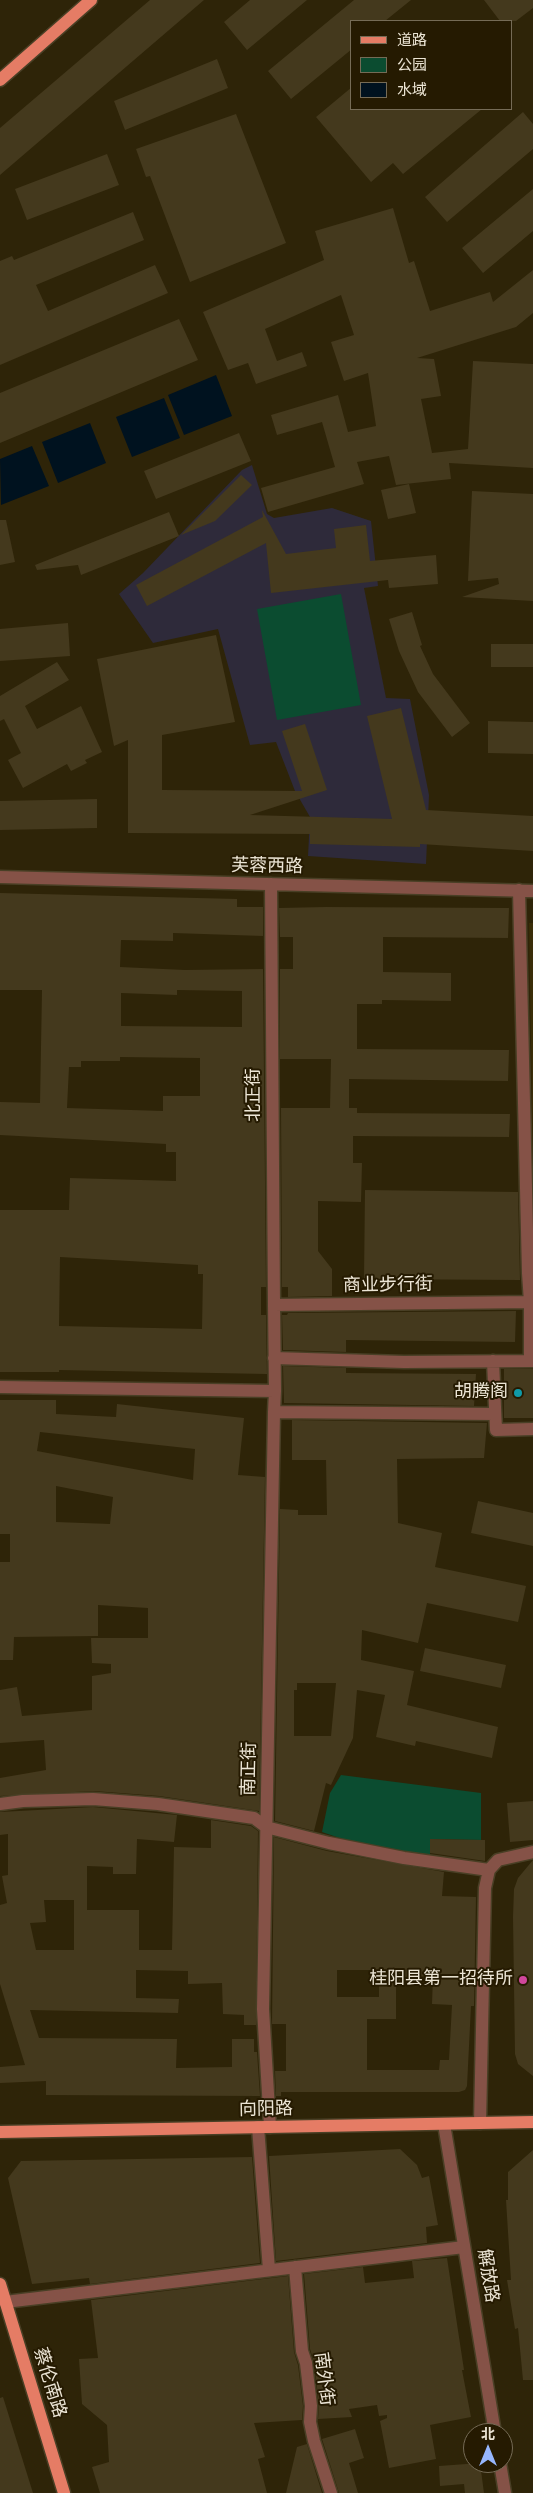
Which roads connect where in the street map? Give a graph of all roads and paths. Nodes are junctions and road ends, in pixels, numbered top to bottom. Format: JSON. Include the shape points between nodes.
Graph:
{"nodes":[{"id":1,"x":92,"y":0,"type":"edge"},
{"id":2,"x":0,"y":80,"type":"edge"},
{"id":3,"x":0,"y":877,"type":"edge"},
{"id":4,"x":271,"y":884,"type":"junction"},
{"id":5,"x":519,"y":890,"type":"junction"},
{"id":6,"x":533,"y":891,"type":"edge"},
{"id":7,"x":530,"y":1273,"type":"edge"},
{"id":8,"x":530,"y":1302,"type":"junction"},
{"id":9,"x":274,"y":1305,"type":"junction"},
{"id":10,"x":531,"y":1328,"type":"edge"},
{"id":11,"x":274,"y":1358,"type":"junction"},
{"id":12,"x":493,"y":1361,"type":"junction"},
{"id":13,"x":532,"y":1361,"type":"edge"},
{"id":14,"x":0,"y":1388,"type":"edge"},
{"id":15,"x":274,"y":1391,"type":"junction"},
{"id":16,"x":274,"y":1412,"type":"junction"},
{"id":17,"x":495,"y":1414,"type":"junction"},
{"id":18,"x":533,"y":1429,"type":"edge"},
{"id":19,"x":0,"y":1804,"type":"edge"},
{"id":20,"x":266,"y":1827,"type":"junction"},
{"id":21,"x":533,"y":1852,"type":"edge"},
{"id":22,"x":489,"y":1870,"type":"junction"},
{"id":23,"x":533,"y":2122,"type":"edge"},
{"id":24,"x":480,"y":2123,"type":"junction"},
{"id":25,"x":444,"y":2124,"type":"junction"},
{"id":26,"x":264,"y":2127,"type":"junction"},
{"id":27,"x":0,"y":2132,"type":"edge"},
{"id":28,"x":464,"y":2247,"type":"junction"},
{"id":29,"x":295,"y":2267,"type":"junction"},
{"id":30,"x":269,"y":2270,"type":"junction"},
{"id":31,"x":0,"y":2284,"type":"edge"},
{"id":32,"x":5,"y":2302,"type":"junction"},
{"id":33,"x":493,"y":2423,"type":"edge"},
{"id":34,"x":502,"y":2473,"type":"edge"},
{"id":35,"x":64,"y":2493,"type":"edge"},
{"id":36,"x":331,"y":2493,"type":"edge"},
{"id":37,"x":505,"y":2493,"type":"edge"}],
"edges":[{"from":1,"to":2,"type":"main road"},
{"from":3,"to":4,"type":"street","name":"芙蓉西路"},
{"from":4,"to":5,"type":"street","name":"芙蓉西路"},
{"from":4,"to":9,"type":"street","name":"北正街"},
{"from":5,"to":6,"type":"street","name":"芙蓉西路"},
{"from":5,"to":7,"type":"street"},
{"from":7,"to":8,"type":"street"},
{"from":8,"to":9,"type":"street","name":"商业步行街"},
{"from":8,"to":10,"type":"street"},
{"from":9,"to":11,"type":"street"},
{"from":10,"to":13,"type":"street"},
{"from":11,"to":12,"type":"street"},
{"from":11,"to":15,"type":"street"},
{"from":12,"to":13,"type":"street"},
{"from":12,"to":17,"type":"street"},
{"from":14,"to":15,"type":"street"},
{"from":15,"to":16,"type":"street"},
{"from":16,"to":17,"type":"street"},
{"from":16,"to":20,"type":"street","name":"南正街"},
{"from":17,"to":18,"type":"street","via":[[496,1430]]},
{"from":19,"to":20,"type":"street","via":[[77,1800],[132,1802],[254,1818]]},
{"from":20,"to":22,"type":"street","via":[[404,1858]]},
{"from":20,"to":26,"type":"street","name":"南正街","via":[[262,2009]]},
{"from":21,"to":22,"type":"street","via":[[498,1860]]},
{"from":22,"to":24,"type":"street","via":[[482,1933]]},
{"from":23,"to":24,"type":"main road","name":"向阳路"},
{"from":24,"to":25,"type":"main road","name":"向阳路"},
{"from":25,"to":26,"type":"main road","name":"向阳路"},
{"from":25,"to":28,"type":"street","name":"解放路"},
{"from":26,"to":27,"type":"main road","name":"向阳路"},
{"from":26,"to":30,"type":"street","name":"南正街"},
{"from":28,"to":29,"type":"street"},
{"from":28,"to":33,"type":"street","name":"解放路"},
{"from":29,"to":30,"type":"street"},
{"from":29,"to":36,"type":"street","name":"南外街","via":[[310,2422]]},
{"from":30,"to":32,"type":"street"},
{"from":31,"to":32,"type":"main road","name":"蔡伦南路"},
{"from":32,"to":35,"type":"main road","name":"蔡伦南路"},
{"from":34,"to":37,"type":"street"}]}
